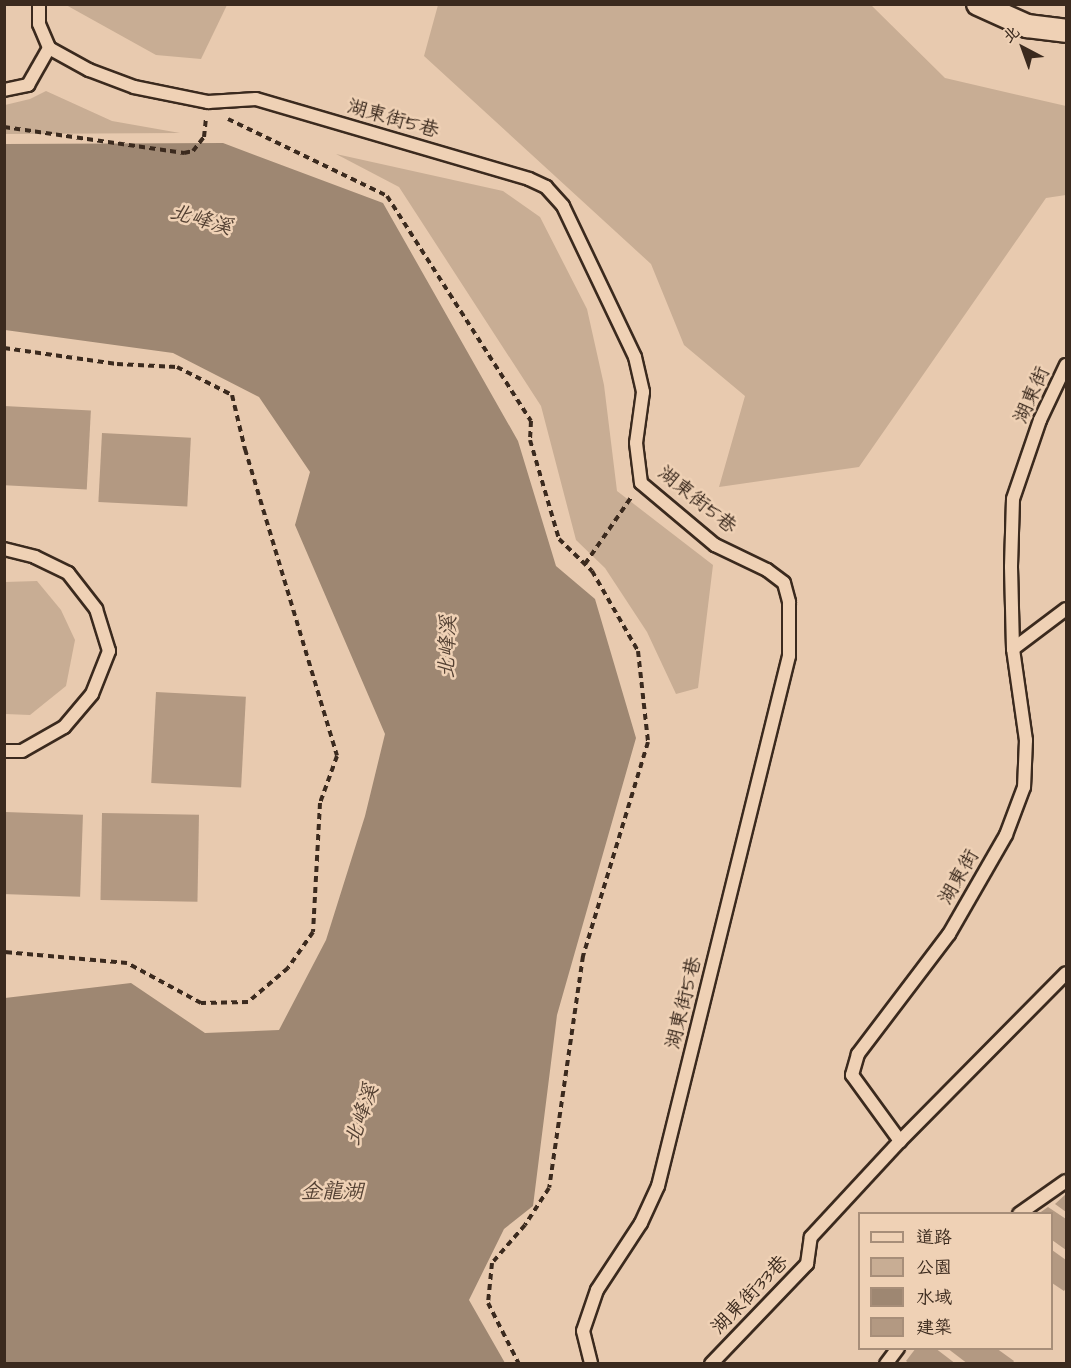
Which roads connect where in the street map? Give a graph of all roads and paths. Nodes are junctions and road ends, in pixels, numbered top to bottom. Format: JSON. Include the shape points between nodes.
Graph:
{"nodes":[{"id":1,"x":39,"y":4,"type":"edge"},
{"id":2,"x":978,"y":4,"type":"edge"},
{"id":3,"x":1066,"y":31,"type":"edge"},
{"id":4,"x":50,"y":48,"type":"junction"},
{"id":5,"x":4,"y":90,"type":"edge"},
{"id":6,"x":208,"y":102,"type":"junction"},
{"id":7,"x":4,"y":127,"type":"edge"},
{"id":8,"x":204,"y":137,"type":"dead end"},
{"id":9,"x":4,"y":348,"type":"edge"},
{"id":10,"x":1066,"y":365,"type":"edge"},
{"id":11,"x":641,"y":483,"type":"junction"},
{"id":12,"x":4,"y":549,"type":"edge"},
{"id":13,"x":585,"y":564,"type":"junction"},
{"id":14,"x":1066,"y":609,"type":"edge"},
{"id":15,"x":1013,"y":649,"type":"junction"},
{"id":16,"x":4,"y":750,"type":"edge"},
{"id":17,"x":4,"y":952,"type":"edge"},
{"id":18,"x":1066,"y":973,"type":"edge"},
{"id":19,"x":900,"y":1141,"type":"junction"},
{"id":20,"x":1066,"y":1181,"type":"edge"},
{"id":21,"x":1022,"y":1212,"type":"edge"},
{"id":22,"x":896,"y":1350,"type":"edge"},
{"id":23,"x":519,"y":1364,"type":"edge"},
{"id":24,"x":591,"y":1364,"type":"edge"},
{"id":25,"x":711,"y":1364,"type":"edge"},
{"id":26,"x":886,"y":1364,"type":"edge"}],
"edges":[{"from":1,"to":4,"type":"lane","via":[[39,24]]},
{"from":2,"to":3,"type":"street","via":[[1027,26]]},
{"from":4,"to":5,"type":"lane","via":[[28,85]]},
{"from":4,"to":6,"type":"lane","name":"湖東街5巷","via":[[89,70],[134,87]]},
{"from":6,"to":11,"type":"lane","name":"湖東街5巷","via":[[256,99],[546,187],[562,206],[635,357],[643,392],[636,443]]},
{"from":6,"to":13,"type":"path","via":[[227,118],[387,196],[531,421],[530,440],[559,539]]},
{"from":7,"to":8,"type":"path","via":[[184,153],[193,151]]},
{"from":9,"to":17,"type":"path","via":[[117,364],[177,367],[232,394],[337,756],[320,803],[313,932],[288,968],[248,1002],[201,1003],[127,963]]},
{"from":10,"to":15,"type":"lane","name":"湖東街","via":[[1040,420],[1013,499]]},
{"from":11,"to":13,"type":"path"},
{"from":11,"to":24,"type":"lane","name":"湖東街5巷","via":[[715,545],[767,570],[784,583],[789,602],[789,656],[658,1186],[641,1223],[597,1290],[583,1331]]},
{"from":12,"to":16,"type":"lane","via":[[34,557],[68,573],[96,609],[109,651],[92,694],[64,727],[22,751]]},
{"from":13,"to":23,"type":"path","via":[[638,651],[648,742],[583,956],[549,1188],[525,1225],[492,1263],[488,1303]]},
{"from":14,"to":15,"type":"lane"},
{"from":15,"to":19,"type":"lane","name":"湖東街","via":[[1026,740],[1024,787],[1006,835],[949,934],[858,1054],[852,1075]]},
{"from":18,"to":19,"type":"lane"},
{"from":19,"to":25,"type":"lane","name":"湖東街33巷","via":[[811,1237],[807,1264]]},
{"from":20,"to":21,"type":"lane"},
{"from":22,"to":26,"type":"lane"}]}
